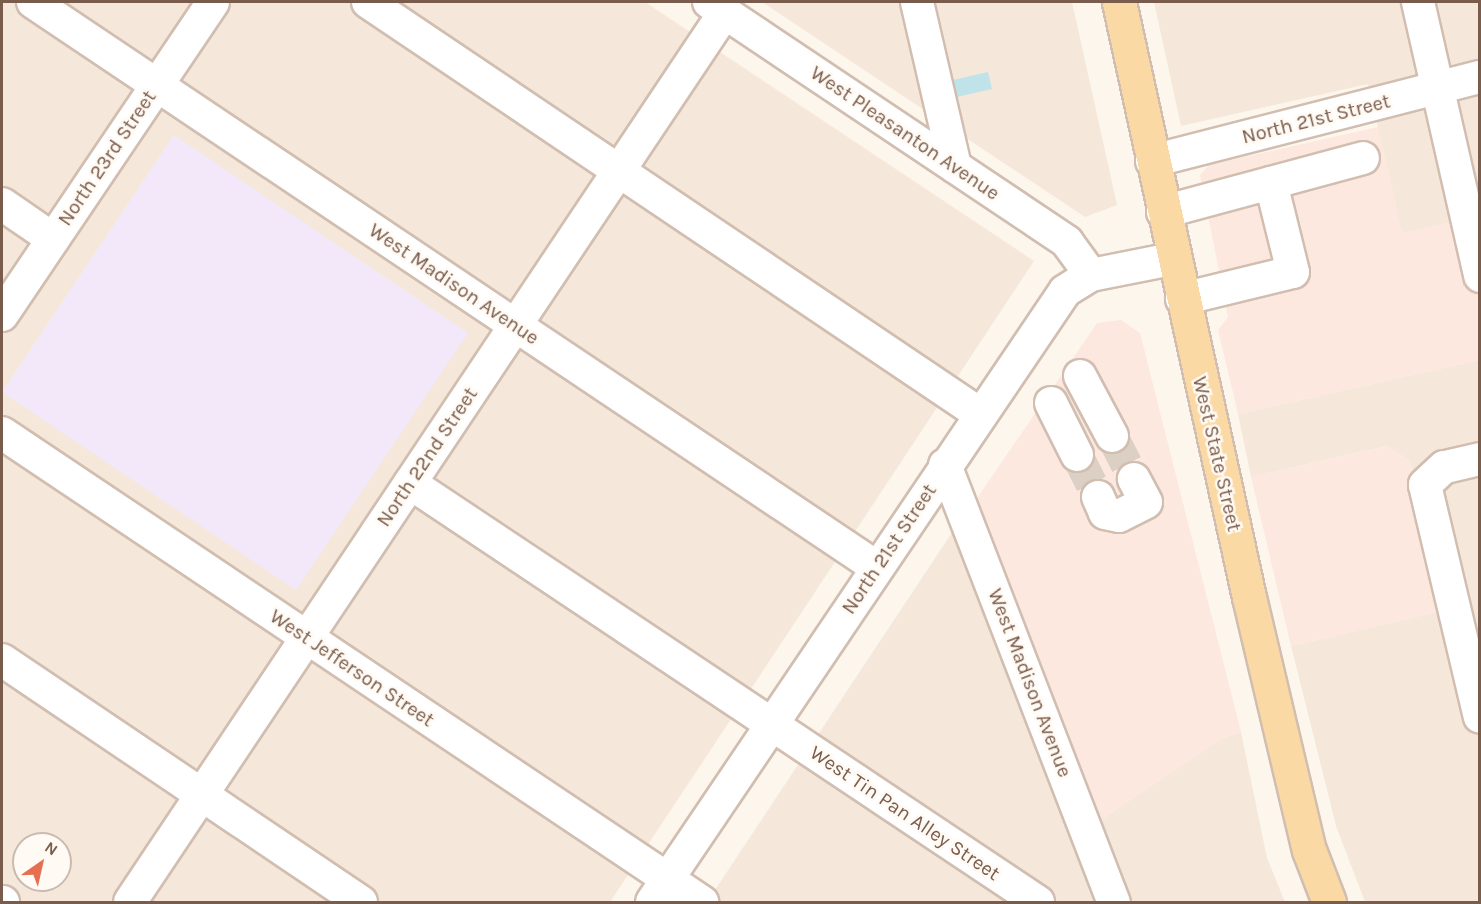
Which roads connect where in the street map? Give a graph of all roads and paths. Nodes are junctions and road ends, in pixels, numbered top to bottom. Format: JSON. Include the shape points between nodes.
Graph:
{"nodes":[{"id":1,"x":33,"y":2,"type":"edge"},
{"id":2,"x":213,"y":2,"type":"edge"},
{"id":3,"x":368,"y":2,"type":"edge"},
{"id":4,"x":917,"y":2,"type":"edge"},
{"id":5,"x":1119,"y":2,"type":"edge"},
{"id":6,"x":1418,"y":2,"type":"edge"},
{"id":7,"x":719,"y":5,"type":"edge"},
{"id":8,"x":1479,"y":78,"type":"edge"},
{"id":9,"x":157,"y":85,"type":"junction"},
{"id":10,"x":1437,"y":88,"type":"junction"},
{"id":11,"x":1237,"y":139,"type":"junction"},
{"id":12,"x":1363,"y":158,"type":"dead end"},
{"id":13,"x":1152,"y":161,"type":"junction"},
{"id":14,"x":955,"y":167,"type":"junction"},
{"id":15,"x":618,"y":172,"type":"junction"},
{"id":16,"x":1262,"y":186,"type":"junction"},
{"id":17,"x":2,"y":204,"type":"edge"},
{"id":18,"x":1163,"y":212,"type":"junction"},
{"id":19,"x":53,"y":239,"type":"junction"},
{"id":20,"x":1172,"y":259,"type":"junction"},
{"id":21,"x":1091,"y":275,"type":"junction"},
{"id":22,"x":1479,"y":276,"type":"edge"},
{"id":23,"x":1182,"y":299,"type":"junction"},
{"id":24,"x":2,"y":315,"type":"edge"},
{"id":25,"x":515,"y":325,"type":"junction"},
{"id":26,"x":1080,"y":376,"type":"dead end"},
{"id":27,"x":1052,"y":403,"type":"dead end"},
{"id":28,"x":980,"y":414,"type":"junction"},
{"id":29,"x":2,"y":433,"type":"edge"},
{"id":30,"x":1112,"y":436,"type":"tunnel mouth"},
{"id":31,"x":1077,"y":455,"type":"tunnel mouth"},
{"id":32,"x":1479,"y":459,"type":"edge"},
{"id":33,"x":945,"y":465,"type":"junction"},
{"id":34,"x":410,"y":483,"type":"junction"},
{"id":35,"x":1140,"y":490,"type":"dead end"},
{"id":36,"x":1098,"y":497,"type":"tunnel mouth"},
{"id":37,"x":876,"y":567,"type":"junction"},
{"id":38,"x":307,"y":638,"type":"junction"},
{"id":39,"x":2,"y":660,"type":"edge"},
{"id":40,"x":1479,"y":717,"type":"edge"},
{"id":41,"x":771,"y":725,"type":"junction"},
{"id":42,"x":202,"y":795,"type":"junction"},
{"id":43,"x":660,"y":891,"type":"edge"},
{"id":44,"x":130,"y":903,"type":"edge"},
{"id":45,"x":361,"y":903,"type":"edge"},
{"id":46,"x":702,"y":903,"type":"edge"},
{"id":47,"x":1038,"y":903,"type":"edge"},
{"id":48,"x":1114,"y":903,"type":"edge"},
{"id":49,"x":1329,"y":903,"type":"edge"}],
"edges":[{"from":1,"to":9,"type":"street","name":"West Madison Avenue"},
{"from":2,"to":9,"type":"street","name":"North 23rd Street"},
{"from":3,"to":15,"type":"street"},
{"from":4,"to":14,"type":"street"},
{"from":5,"to":13,"type":"main road","name":"West State Street"},
{"from":6,"to":10,"type":"street"},
{"from":7,"to":14,"type":"street","name":"West Pleasanton Avenue"},
{"from":7,"to":15,"type":"street","name":"North 22nd Street"},
{"from":8,"to":10,"type":"street","name":"North 21st Street"},
{"from":9,"to":19,"type":"street","name":"North 23rd Street"},
{"from":9,"to":25,"type":"street","name":"West Madison Avenue"},
{"from":10,"to":11,"type":"street","name":"North 21st Street"},
{"from":10,"to":22,"type":"street"},
{"from":11,"to":13,"type":"street","name":"North 21st Street"},
{"from":11,"to":16,"type":"street"},
{"from":12,"to":16,"type":"street"},
{"from":13,"to":18,"type":"main road","name":"West State Street"},
{"from":14,"to":21,"type":"street","name":"West Pleasanton Avenue","via":[[1067,242]]},
{"from":15,"to":25,"type":"street","name":"North 22nd Street"},
{"from":15,"to":28,"type":"street"},
{"from":16,"to":18,"type":"street"},
{"from":16,"to":23,"type":"street","via":[[1293,273]]},
{"from":17,"to":19,"type":"street"},
{"from":18,"to":20,"type":"main road","name":"West State Street"},
{"from":19,"to":24,"type":"street","name":"North 23rd Street"},
{"from":20,"to":21,"type":"street","name":"North 21st Street"},
{"from":20,"to":23,"type":"main road","name":"West State Street"},
{"from":21,"to":28,"type":"street","name":"North 21st Street","via":[[1065,291]]},
{"from":23,"to":49,"type":"main road","name":"West State Street","via":[[1309,850]]},
{"from":25,"to":34,"type":"street","name":"North 22nd Street"},
{"from":25,"to":37,"type":"street","name":"West Madison Avenue"},
{"from":26,"to":30,"type":"street"},
{"from":27,"to":31,"type":"street"},
{"from":28,"to":33,"type":"street","name":"North 21st Street"},
{"from":29,"to":38,"type":"street","name":"West Jefferson Street"},
{"from":32,"to":40,"type":"street","via":[[1444,467],[1425,485]]},
{"from":33,"to":37,"type":"street","name":"North 21st Street"},
{"from":33,"to":48,"type":"street","name":"West Madison Avenue"},
{"from":34,"to":38,"type":"street","name":"North 22nd Street"},
{"from":34,"to":41,"type":"street","name":"West Tin Pan Alley Street"},
{"from":35,"to":36,"type":"street","via":[[1112,517],[1105,513]]},
{"from":37,"to":41,"type":"street","name":"North 21st Street"},
{"from":38,"to":42,"type":"street","name":"North 22nd Street"},
{"from":38,"to":43,"type":"street","name":"West Jefferson Street"},
{"from":39,"to":42,"type":"street"},
{"from":41,"to":43,"type":"street","name":"North 21st Street"},
{"from":41,"to":47,"type":"street","name":"West Tin Pan Alley Street"},
{"from":42,"to":44,"type":"street","name":"North 22nd Street"},
{"from":42,"to":45,"type":"street"},
{"from":43,"to":46,"type":"street","name":"West Jefferson Street"}]}
